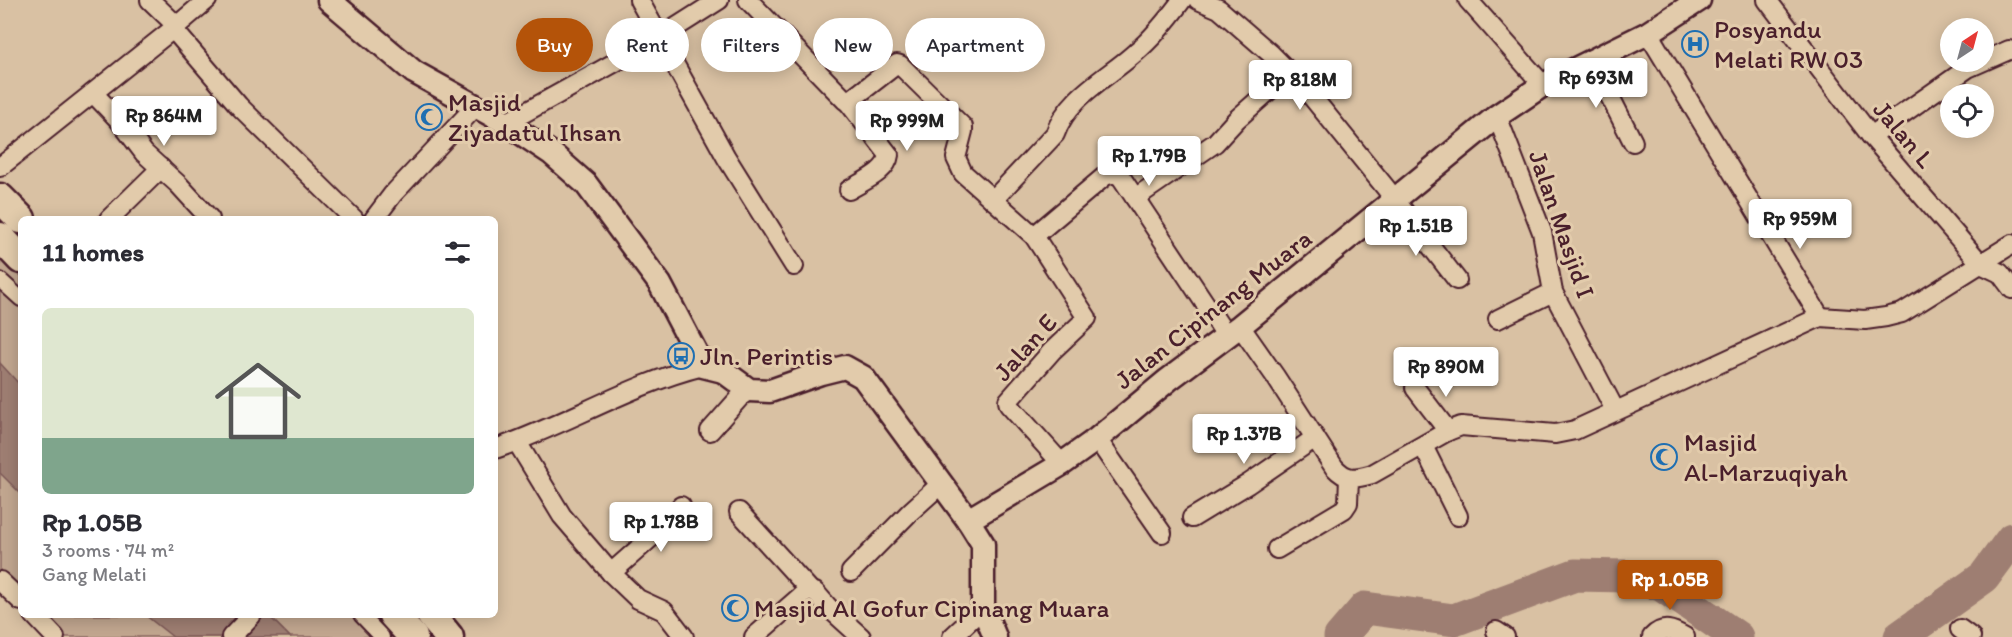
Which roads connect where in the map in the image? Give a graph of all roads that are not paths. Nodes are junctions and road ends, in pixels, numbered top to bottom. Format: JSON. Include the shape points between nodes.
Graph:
{"nodes":[{"id":1,"x":150,"y":0,"type":"edge"},
{"id":2,"x":207,"y":0,"type":"edge"},
{"id":3,"x":329,"y":0,"type":"edge"},
{"id":4,"x":639,"y":0,"type":"edge"},
{"id":5,"x":719,"y":0,"type":"edge"},
{"id":6,"x":748,"y":0,"type":"edge"},
{"id":7,"x":1182,"y":0,"type":"edge"},
{"id":8,"x":1198,"y":0,"type":"edge"},
{"id":9,"x":1468,"y":0,"type":"edge"},
{"id":10,"x":1699,"y":0,"type":"edge"},
{"id":11,"x":1767,"y":0,"type":"edge"},
{"id":12,"x":1224,"y":5,"type":"edge"},
{"id":13,"x":649,"y":18,"type":"edge"},
{"id":14,"x":689,"y":20,"type":"edge"},
{"id":15,"x":175,"y":28,"type":"junction"},
{"id":16,"x":1648,"y":33,"type":"junction"},
{"id":17,"x":2009,"y":50,"type":"dead end"},
{"id":18,"x":1592,"y":61,"type":"junction"},
{"id":19,"x":605,"y":69,"type":"edge"},
{"id":20,"x":678,"y":72,"type":"edge"},
{"id":21,"x":1290,"y":72,"type":"junction"},
{"id":22,"x":1543,"y":85,"type":"junction"},
{"id":23,"x":93,"y":93,"type":"junction"},
{"id":24,"x":842,"y":96,"type":"junction"},
{"id":25,"x":475,"y":107,"type":"junction"},
{"id":26,"x":1497,"y":116,"type":"junction"},
{"id":27,"x":507,"y":123,"type":"junction"},
{"id":28,"x":1871,"y":136,"type":"junction"},
{"id":29,"x":1633,"y":142,"type":"dead end"},
{"id":30,"x":0,"y":167,"type":"edge"},
{"id":31,"x":160,"y":168,"type":"junction"},
{"id":32,"x":849,"y":190,"type":"dead end"},
{"id":33,"x":0,"y":198,"type":"edge"},
{"id":34,"x":1135,"y":198,"type":"junction"},
{"id":35,"x":993,"y":200,"type":"junction"},
{"id":36,"x":1395,"y":200,"type":"junction"},
{"id":37,"x":18,"y":216,"type":"edge"},
{"id":38,"x":112,"y":216,"type":"edge"},
{"id":39,"x":208,"y":216,"type":"edge"},
{"id":40,"x":351,"y":216,"type":"edge"},
{"id":41,"x":376,"y":216,"type":"edge"},
{"id":42,"x":1034,"y":236,"type":"junction"},
{"id":43,"x":0,"y":237,"type":"edge"},
{"id":44,"x":2012,"y":244,"type":"edge"},
{"id":45,"x":18,"y":256,"type":"edge"},
{"id":46,"x":1981,"y":264,"type":"junction"},
{"id":47,"x":794,"y":266,"type":"dead end"},
{"id":48,"x":0,"y":279,"type":"edge"},
{"id":49,"x":1457,"y":280,"type":"dead end"},
{"id":50,"x":2012,"y":289,"type":"edge"},
{"id":51,"x":1553,"y":292,"type":"junction"},
{"id":52,"x":18,"y":296,"type":"edge"},
{"id":53,"x":1820,"y":317,"type":"junction"},
{"id":54,"x":1498,"y":319,"type":"dead end"},
{"id":55,"x":1233,"y":330,"type":"junction"},
{"id":56,"x":703,"y":366,"type":"junction"},
{"id":57,"x":1415,"y":388,"type":"dead end"},
{"id":58,"x":749,"y":390,"type":"junction"},
{"id":59,"x":1615,"y":410,"type":"junction"},
{"id":60,"x":1448,"y":431,"type":"junction"},
{"id":61,"x":710,"y":432,"type":"dead end"},
{"id":62,"x":1315,"y":438,"type":"junction"},
{"id":63,"x":1097,"y":439,"type":"junction"},
{"id":64,"x":517,"y":442,"type":"junction"},
{"id":65,"x":1424,"y":446,"type":"junction"},
{"id":66,"x":498,"y":448,"type":"edge"},
{"id":67,"x":1062,"y":464,"type":"junction"},
{"id":68,"x":1349,"y":478,"type":"junction"},
{"id":69,"x":942,"y":483,"type":"junction"},
{"id":70,"x":681,"y":506,"type":"dead end"},
{"id":71,"x":739,"y":512,"type":"dead end"},
{"id":72,"x":1458,"y":516,"type":"dead end"},
{"id":73,"x":1192,"y":518,"type":"dead end"},
{"id":74,"x":968,"y":520,"type":"junction"},
{"id":75,"x":1162,"y":533,"type":"dead end"},
{"id":76,"x":1277,"y":549,"type":"dead end"},
{"id":77,"x":851,"y":572,"type":"dead end"},
{"id":78,"x":611,"y":573,"type":"junction"},
{"id":79,"x":0,"y":581,"type":"edge"},
{"id":80,"x":815,"y":592,"type":"dead end"},
{"id":81,"x":18,"y":598,"type":"edge"},
{"id":82,"x":983,"y":608,"type":"junction"},
{"id":83,"x":37,"y":618,"type":"edge"},
{"id":84,"x":249,"y":618,"type":"edge"},
{"id":85,"x":364,"y":618,"type":"edge"},
{"id":86,"x":396,"y":618,"type":"edge"},
{"id":87,"x":433,"y":618,"type":"edge"},
{"id":88,"x":759,"y":636,"type":"edge"},
{"id":89,"x":55,"y":637,"type":"edge"},
{"id":90,"x":231,"y":637,"type":"edge"},
{"id":91,"x":382,"y":637,"type":"edge"},
{"id":92,"x":413,"y":637,"type":"edge"},
{"id":93,"x":449,"y":637,"type":"edge"},
{"id":94,"x":684,"y":637,"type":"edge"},
{"id":95,"x":861,"y":637,"type":"edge"},
{"id":96,"x":952,"y":637,"type":"edge"},
{"id":97,"x":995,"y":637,"type":"edge"},
{"id":98,"x":1652,"y":637,"type":"edge"},
{"id":99,"x":1685,"y":637,"type":"edge"}],
"edges":[{"from":1,"to":15,"type":"street"},
{"from":2,"to":15,"type":"street"},
{"from":3,"to":25,"type":"street","via":[[414,72]]},
{"from":4,"to":13,"type":"street"},
{"from":5,"to":14,"type":"street"},
{"from":6,"to":24,"type":"street"},
{"from":7,"to":35,"type":"street","via":[[1136,53],[1088,89],[1059,122],[1055,134]]},
{"from":8,"to":12,"type":"street"},
{"from":9,"to":22,"type":"street"},
{"from":10,"to":16,"type":"street","name":"Jalan Cipinang Muara"},
{"from":11,"to":28,"type":"street","name":"Jalan L"},
{"from":12,"to":21,"type":"street"},
{"from":15,"to":23,"type":"street"},
{"from":15,"to":40,"type":"street","via":[[239,106]]},
{"from":16,"to":18,"type":"street","name":"Jalan Cipinang Muara"},
{"from":16,"to":53,"type":"street"},
{"from":17,"to":28,"type":"street","via":[[1968,68]]},
{"from":18,"to":22,"type":"street","name":"Jalan Cipinang Muara"},
{"from":18,"to":29,"type":"street"},
{"from":19,"to":27,"type":"street"},
{"from":20,"to":47,"type":"street"},
{"from":21,"to":34,"type":"street","via":[[1215,143]]},
{"from":21,"to":36,"type":"street"},
{"from":22,"to":26,"type":"street","name":"Jalan Cipinang Muara"},
{"from":23,"to":30,"type":"street"},
{"from":23,"to":31,"type":"street"},
{"from":24,"to":32,"type":"street","via":[[889,155],[888,163],[880,170]]},
{"from":24,"to":35,"type":"street","via":[[900,65],[963,127],[958,164]]},
{"from":25,"to":27,"type":"street"},
{"from":25,"to":41,"type":"street"},
{"from":26,"to":36,"type":"street","name":"Jalan Cipinang Muara"},
{"from":26,"to":51,"type":"street","name":"Jalan Masjid I","via":[[1542,232]]},
{"from":27,"to":56,"type":"street","via":[[551,153],[586,184],[660,284]]},
{"from":28,"to":46,"type":"street","name":"Jalan L"},
{"from":31,"to":38,"type":"street"},
{"from":31,"to":39,"type":"street"},
{"from":33,"to":37,"type":"main road"},
{"from":34,"to":42,"type":"street","via":[[1121,177],[1114,173],[1105,176]]},
{"from":34,"to":55,"type":"street"},
{"from":35,"to":42,"type":"street"},
{"from":36,"to":49,"type":"street"},
{"from":36,"to":55,"type":"street","name":"Jalan Cipinang Muara"},
{"from":42,"to":67,"type":"street","name":"Jalan E","via":[[1087,318],[1008,401]]},
{"from":43,"to":45,"type":"main road"},
{"from":44,"to":46,"type":"street"},
{"from":46,"to":50,"type":"street","name":"Jalan L","via":[[2000,273]]},
{"from":46,"to":53,"type":"street","via":[[1902,313],[1865,320]]},
{"from":48,"to":52,"type":"street"},
{"from":51,"to":54,"type":"street"},
{"from":51,"to":59,"type":"street","name":"Jalan Masjid I"},
{"from":53,"to":59,"type":"street"},
{"from":55,"to":62,"type":"street"},
{"from":55,"to":63,"type":"street","name":"Jalan Cipinang Muara"},
{"from":56,"to":58,"type":"street","via":[[723,371]]},
{"from":56,"to":64,"type":"street","via":[[636,388]]},
{"from":57,"to":60,"type":"street"},
{"from":58,"to":61,"type":"street"},
{"from":58,"to":69,"type":"street","via":[[770,391],[821,373],[845,367],[853,370],[863,377]]},
{"from":59,"to":60,"type":"street","via":[[1586,425],[1555,434],[1476,426]]},
{"from":60,"to":65,"type":"street"},
{"from":62,"to":68,"type":"street","via":[[1334,467]]},
{"from":62,"to":73,"type":"street"},
{"from":63,"to":67,"type":"street","name":"Jalan Cipinang Muara"},
{"from":63,"to":75,"type":"street"},
{"from":64,"to":66,"type":"street"},
{"from":64,"to":78,"type":"street","via":[[562,516]]},
{"from":65,"to":68,"type":"street","via":[[1371,474]]},
{"from":65,"to":72,"type":"street"},
{"from":67,"to":74,"type":"street","name":"Jalan Cipinang Muara"},
{"from":68,"to":76,"type":"street","via":[[1344,509]]},
{"from":69,"to":74,"type":"street"},
{"from":69,"to":77,"type":"street"},
{"from":70,"to":78,"type":"street"},
{"from":71,"to":88,"type":"street","via":[[809,589]]},
{"from":74,"to":82,"type":"street","via":[[983,544]]},
{"from":78,"to":94,"type":"street","via":[[638,599],[664,611]]},
{"from":79,"to":81,"type":"street"},
{"from":80,"to":95,"type":"street"},
{"from":82,"to":96,"type":"street"},
{"from":82,"to":97,"type":"street"},
{"from":83,"to":89,"type":"street"},
{"from":84,"to":90,"type":"street"},
{"from":85,"to":91,"type":"street"},
{"from":86,"to":92,"type":"main road"},
{"from":87,"to":93,"type":"main road"},
{"from":98,"to":99,"type":"street","via":[[1665,629]]}]}
